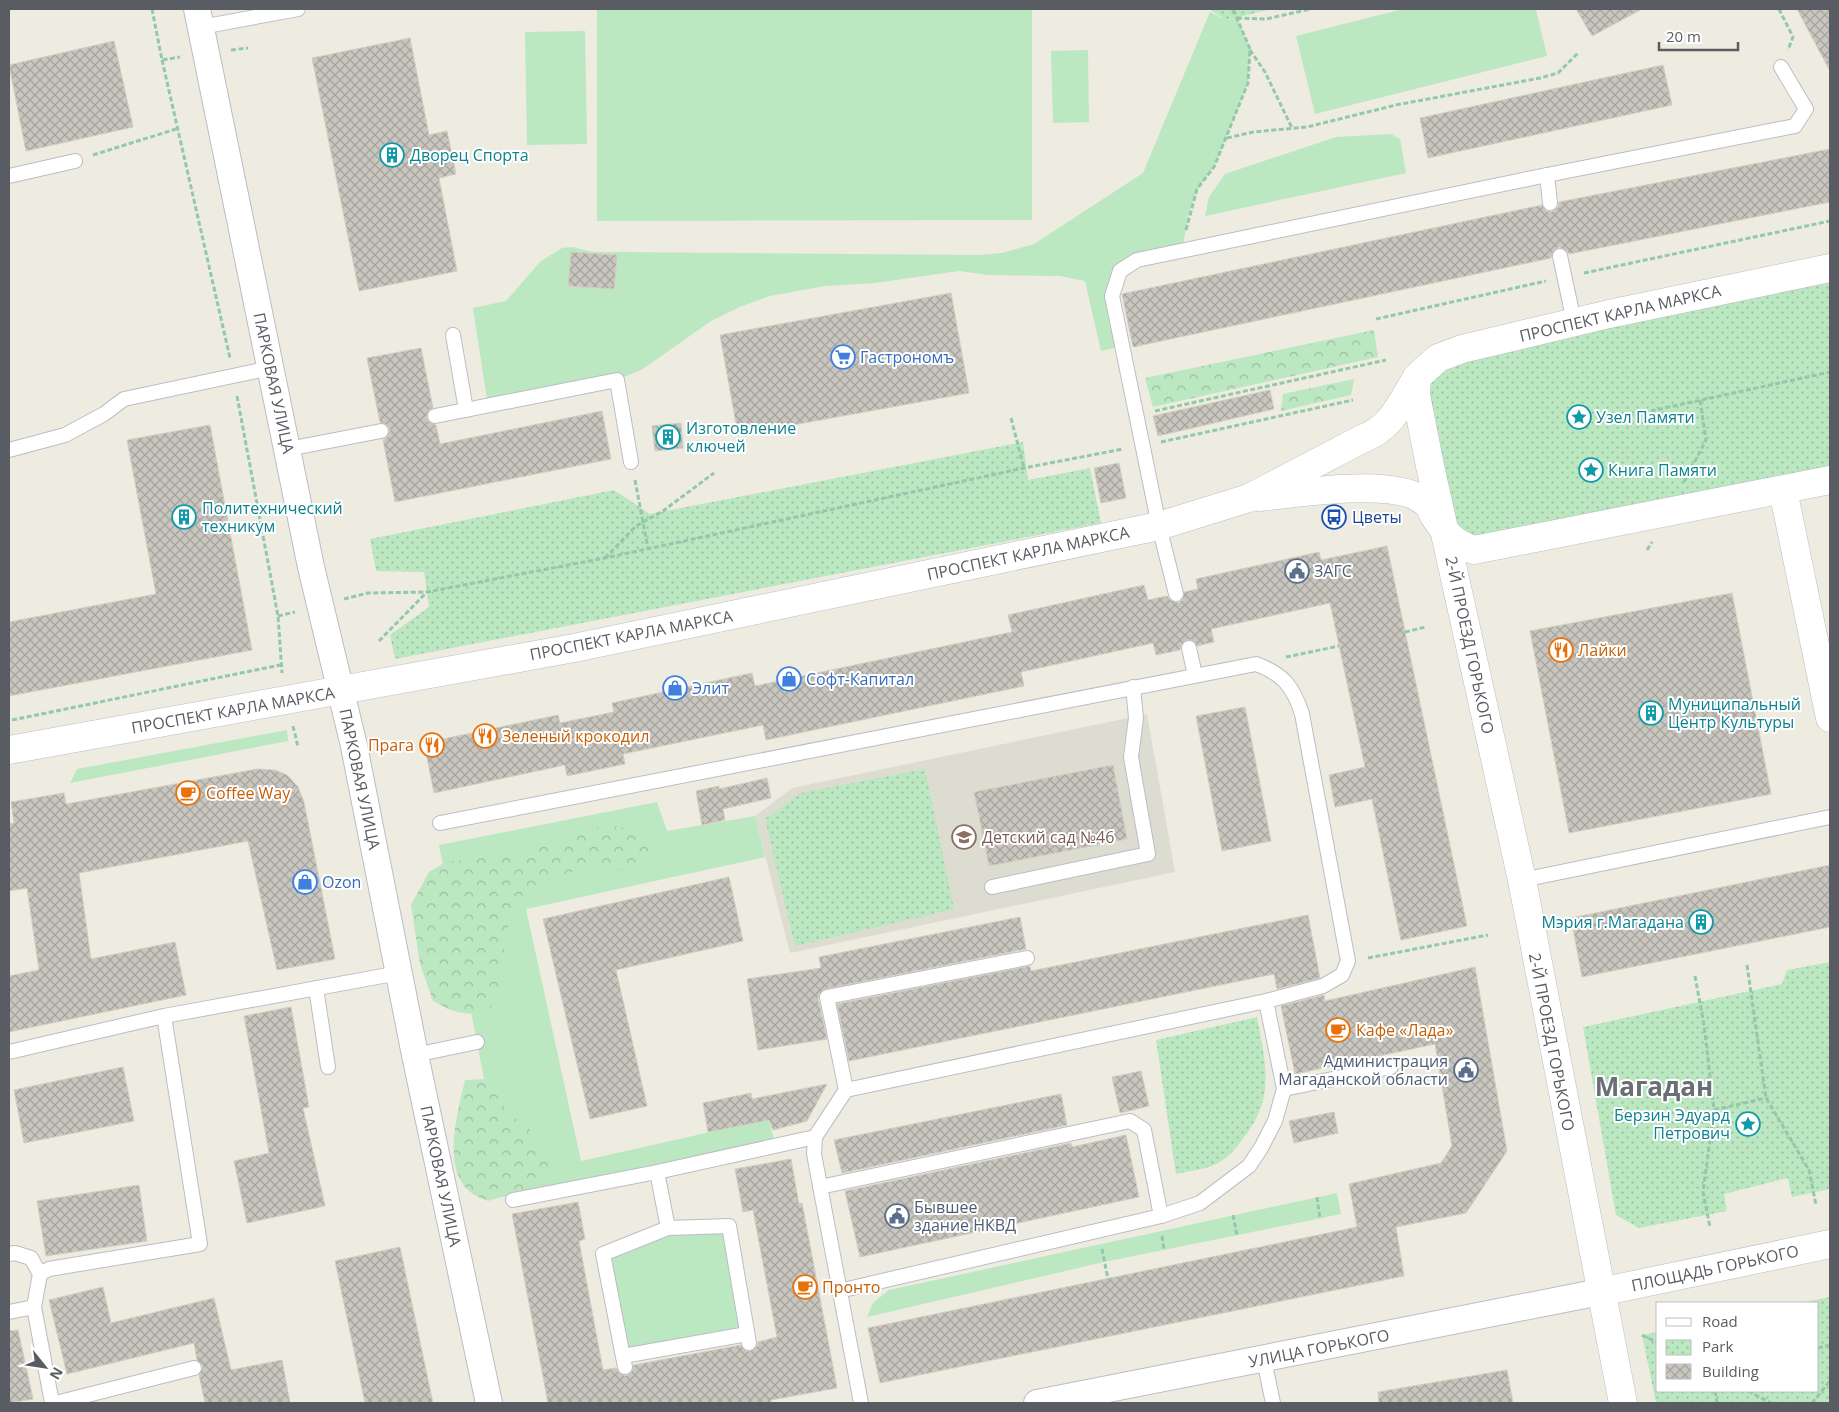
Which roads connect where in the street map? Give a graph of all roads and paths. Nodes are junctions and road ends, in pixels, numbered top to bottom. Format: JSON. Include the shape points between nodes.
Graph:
{"nodes":[{"id":1,"x":298,"y":9,"type":"edge"},
{"id":2,"x":1233,"y":9,"type":"edge"},
{"id":3,"x":1311,"y":9,"type":"edge"},
{"id":4,"x":1779,"y":9,"type":"edge"},
{"id":5,"x":199,"y":18,"type":"edge"},
{"id":6,"x":1238,"y":18,"type":"junction"},
{"id":7,"x":1250,"y":49,"type":"junction"},
{"id":8,"x":1578,"y":53,"type":"dead end"},
{"id":9,"x":162,"y":60,"type":"dead end"},
{"id":10,"x":1781,"y":67,"type":"joint"},
{"id":11,"x":1292,"y":128,"type":"junction"},
{"id":12,"x":176,"y":129,"type":"junction"},
{"id":13,"x":1227,"y":138,"type":"junction"},
{"id":14,"x":75,"y":161,"type":"joint"},
{"id":15,"x":1547,"y":175,"type":"junction"},
{"id":16,"x":9,"y":176,"type":"edge"},
{"id":17,"x":1550,"y":204,"type":"dead end"},
{"id":18,"x":1830,"y":221,"type":"edge"},
{"id":19,"x":1182,"y":250,"type":"junction"},
{"id":20,"x":1560,"y":256,"type":"dead end"},
{"id":21,"x":1830,"y":268,"type":"edge"},
{"id":22,"x":1565,"y":277,"type":"junction"},
{"id":23,"x":1376,"y":319,"type":"dead end"},
{"id":24,"x":1574,"y":322,"type":"junction"},
{"id":25,"x":453,"y":335,"type":"dead end"},
{"id":26,"x":228,"y":350,"type":"dead end"},
{"id":27,"x":1386,"y":360,"type":"dead end"},
{"id":28,"x":271,"y":368,"type":"junction"},
{"id":29,"x":1830,"y":372,"type":"edge"},
{"id":30,"x":234,"y":375,"type":"junction"},
{"id":31,"x":1418,"y":377,"type":"junction"},
{"id":32,"x":1353,"y":400,"type":"dead end"},
{"id":33,"x":1700,"y":400,"type":"junction"},
{"id":34,"x":466,"y":410,"type":"junction"},
{"id":35,"x":1137,"y":415,"type":"junction"},
{"id":36,"x":435,"y":416,"type":"dead end"},
{"id":37,"x":1011,"y":418,"type":"dead end"},
{"id":38,"x":1614,"y":419,"type":"dead end"},
{"id":39,"x":381,"y":431,"type":"dead end"},
{"id":40,"x":1143,"y":446,"type":"junction"},
{"id":41,"x":288,"y":449,"type":"junction"},
{"id":42,"x":9,"y":450,"type":"edge"},
{"id":43,"x":632,"y":462,"type":"joint"},
{"id":44,"x":1024,"y":468,"type":"junction"},
{"id":45,"x":714,"y":473,"type":"dead end"},
{"id":46,"x":1830,"y":480,"type":"edge"},
{"id":47,"x":1783,"y":490,"type":"junction"},
{"id":48,"x":1249,"y":498,"type":"junction"},
{"id":49,"x":1668,"y":513,"type":"junction"},
{"id":50,"x":643,"y":523,"type":"junction"},
{"id":51,"x":1159,"y":526,"type":"junction"},
{"id":52,"x":1446,"y":534,"type":"junction"},
{"id":53,"x":648,"y":549,"type":"junction"},
{"id":54,"x":1647,"y":550,"type":"dead end"},
{"id":55,"x":605,"y":558,"type":"junction"},
{"id":56,"x":427,"y":592,"type":"junction"},
{"id":57,"x":1176,"y":594,"type":"dead end"},
{"id":58,"x":320,"y":606,"type":"junction"},
{"id":59,"x":1426,"y":627,"type":"dead end"},
{"id":60,"x":1405,"y":632,"type":"dead end"},
{"id":61,"x":379,"y":641,"type":"dead end"},
{"id":62,"x":1823,"y":643,"type":"edge"},
{"id":63,"x":1339,"y":646,"type":"dead end"},
{"id":64,"x":1189,"y":648,"type":"dead end"},
{"id":65,"x":1256,"y":664,"type":"junction"},
{"id":66,"x":280,"y":665,"type":"junction"},
{"id":67,"x":1196,"y":675,"type":"junction"},
{"id":68,"x":1133,"y":687,"type":"junction"},
{"id":69,"x":340,"y":691,"type":"junction"},
{"id":70,"x":288,"y":700,"type":"junction"},
{"id":71,"x":1830,"y":718,"type":"edge"},
{"id":72,"x":9,"y":720,"type":"edge"},
{"id":73,"x":298,"y":747,"type":"dead end"},
{"id":74,"x":9,"y":750,"type":"edge"},
{"id":75,"x":1830,"y":817,"type":"edge"},
{"id":76,"x":440,"y":823,"type":"dead end"},
{"id":77,"x":1522,"y":880,"type":"junction"},
{"id":78,"x":992,"y":887,"type":"dead end"},
{"id":79,"x":1488,"y":935,"type":"dead end"},
{"id":80,"x":1027,"y":958,"type":"dead end"},
{"id":81,"x":1348,"y":962,"type":"junction"},
{"id":82,"x":1747,"y":965,"type":"dead end"},
{"id":83,"x":399,"y":973,"type":"junction"},
{"id":84,"x":1695,"y":976,"type":"dead end"},
{"id":85,"x":316,"y":988,"type":"junction"},
{"id":86,"x":1266,"y":1001,"type":"junction"},
{"id":87,"x":164,"y":1016,"type":"junction"},
{"id":88,"x":478,"y":1042,"type":"dead end"},
{"id":89,"x":9,"y":1052,"type":"edge"},
{"id":90,"x":415,"y":1055,"type":"junction"},
{"id":91,"x":328,"y":1067,"type":"dead end"},
{"id":92,"x":1391,"y":1067,"type":"dead end"},
{"id":93,"x":1284,"y":1089,"type":"junction"},
{"id":94,"x":846,"y":1090,"type":"junction"},
{"id":95,"x":1766,"y":1098,"type":"junction"},
{"id":96,"x":1714,"y":1110,"type":"junction"},
{"id":97,"x":815,"y":1136,"type":"junction"},
{"id":98,"x":657,"y":1172,"type":"junction"},
{"id":99,"x":820,"y":1186,"type":"junction"},
{"id":100,"x":1317,"y":1197,"type":"dead end"},
{"id":101,"x":513,"y":1200,"type":"dead end"},
{"id":102,"x":1816,"y":1205,"type":"dead end"},
{"id":103,"x":1233,"y":1215,"type":"dead end"},
{"id":104,"x":1162,"y":1216,"type":"junction"},
{"id":105,"x":1320,"y":1219,"type":"dead end"},
{"id":106,"x":1710,"y":1227,"type":"dead end"},
{"id":107,"x":668,"y":1228,"type":"junction"},
{"id":108,"x":1161,"y":1230,"type":"dead end"},
{"id":109,"x":1098,"y":1231,"type":"junction"},
{"id":110,"x":1237,"y":1235,"type":"dead end"},
{"id":111,"x":1830,"y":1244,"type":"edge"},
{"id":112,"x":1164,"y":1250,"type":"dead end"},
{"id":113,"x":9,"y":1254,"type":"edge"},
{"id":114,"x":40,"y":1274,"type":"junction"},
{"id":115,"x":1108,"y":1279,"type":"dead end"},
{"id":116,"x":839,"y":1291,"type":"junction"},
{"id":117,"x":1600,"y":1292,"type":"junction"},
{"id":118,"x":34,"y":1307,"type":"junction"},
{"id":119,"x":9,"y":1312,"type":"edge"},
{"id":120,"x":1642,"y":1335,"type":"dead end"},
{"id":121,"x":1656,"y":1342,"type":"edge"},
{"id":122,"x":1264,"y":1360,"type":"junction"},
{"id":123,"x":194,"y":1368,"type":"dead end"},
{"id":124,"x":1830,"y":1381,"type":"edge"},
{"id":125,"x":1750,"y":1392,"type":"edge"},
{"id":126,"x":52,"y":1403,"type":"edge"},
{"id":127,"x":56,"y":1403,"type":"edge"},
{"id":128,"x":489,"y":1403,"type":"edge"},
{"id":129,"x":861,"y":1403,"type":"edge"},
{"id":130,"x":1037,"y":1403,"type":"edge"},
{"id":131,"x":1273,"y":1403,"type":"edge"},
{"id":132,"x":1623,"y":1403,"type":"edge"},
{"id":133,"x":1771,"y":1403,"type":"edge"},
{"id":134,"x":1812,"y":1403,"type":"edge"}],
"edges":[{"from":1,"to":5,"type":"lane"},
{"from":2,"to":6,"type":"path"},
{"from":3,"to":6,"type":"path","via":[[1266,20]]},
{"from":4,"to":10,"type":"path","via":[[1793,37]]},
{"from":5,"to":28,"type":"street","name":"ПАРКОВАЯ УЛИЦА"},
{"from":6,"to":7,"type":"path"},
{"from":7,"to":11,"type":"path"},
{"from":7,"to":13,"type":"path","via":[[1248,83]]},
{"from":8,"to":11,"type":"path","via":[[1558,73],[1540,78]]},
{"from":9,"to":12,"type":"path"},
{"from":10,"to":15,"type":"lane","via":[[1806,109],[1795,126]]},
{"from":11,"to":13,"type":"path"},
{"from":12,"to":14,"type":"path"},
{"from":12,"to":26,"type":"path"},
{"from":13,"to":19,"type":"path","via":[[1214,167],[1197,189]]},
{"from":14,"to":16,"type":"lane"},
{"from":15,"to":17,"type":"lane"},
{"from":15,"to":19,"type":"lane"},
{"from":18,"to":22,"type":"path"},
{"from":19,"to":35,"type":"lane","via":[[1137,260],[1120,271],[1112,296]]},
{"from":20,"to":22,"type":"lane"},
{"from":21,"to":24,"type":"street","name":"ПРОСПЕКТ КАРЛА МАРКСА"},
{"from":22,"to":23,"type":"path"},
{"from":22,"to":24,"type":"lane"},
{"from":24,"to":31,"type":"street","name":"ПРОСПЕКТ КАРЛА МАРКСА","via":[[1462,349],[1438,358]]},
{"from":25,"to":34,"type":"lane"},
{"from":27,"to":35,"type":"path"},
{"from":28,"to":30,"type":"lane"},
{"from":28,"to":41,"type":"street","name":"ПАРКОВАЯ УЛИЦА"},
{"from":29,"to":33,"type":"path"},
{"from":30,"to":42,"type":"lane","via":[[124,399],[65,435]]},
{"from":30,"to":66,"type":"path","via":[[278,616]]},
{"from":31,"to":48,"type":"street","name":"ПРОСПЕКТ КАРЛА МАРКСА","via":[[1376,434]]},
{"from":31,"to":52,"type":"street","via":[[1416,395]]},
{"from":32,"to":40,"type":"path"},
{"from":33,"to":38,"type":"path"},
{"from":33,"to":49,"type":"path","via":[[1706,440]]},
{"from":34,"to":36,"type":"lane"},
{"from":34,"to":43,"type":"lane","via":[[617,380]]},
{"from":35,"to":40,"type":"lane"},
{"from":37,"to":44,"type":"path"},
{"from":39,"to":41,"type":"lane"},
{"from":40,"to":44,"type":"path"},
{"from":40,"to":51,"type":"lane"},
{"from":41,"to":58,"type":"street","name":"ПАРКОВАЯ УЛИЦА"},
{"from":43,"to":50,"type":"path"},
{"from":44,"to":53,"type":"path"},
{"from":45,"to":50,"type":"path","via":[[664,512]]},
{"from":46,"to":47,"type":"street","name":"ПРОСПЕКТ КАРЛА МАРКСА"},
{"from":47,"to":49,"type":"street","name":"ПРОСПЕКТ КАРЛА МАРКСА"},
{"from":47,"to":62,"type":"street"},
{"from":48,"to":51,"type":"street","name":"ПРОСПЕКТ КАРЛА МАРКСА"},
{"from":48,"to":52,"type":"street","name":"ПРОСПЕКТ КАРЛА МАРКСА","via":[[1370,488],[1400,490],[1426,503]]},
{"from":49,"to":52,"type":"street","name":"ПРОСПЕКТ КАРЛА МАРКСА","via":[[1484,550],[1466,548]]},
{"from":49,"to":54,"type":"path"},
{"from":50,"to":53,"type":"path"},
{"from":50,"to":55,"type":"path","via":[[636,526]]},
{"from":51,"to":57,"type":"lane"},
{"from":51,"to":69,"type":"street","name":"ПРОСПЕКТ КАРЛА МАРКСА","via":[[574,648]]},
{"from":52,"to":77,"type":"street","name":"2-Й ПРОЕЗД ГОРЬКОГО"},
{"from":53,"to":55,"type":"path"},
{"from":55,"to":56,"type":"path"},
{"from":56,"to":58,"type":"path","via":[[368,593]]},
{"from":56,"to":61,"type":"path"},
{"from":58,"to":69,"type":"street","name":"ПАРКОВАЯ УЛИЦА"},
{"from":59,"to":60,"type":"path"},
{"from":62,"to":71,"type":"street"},
{"from":63,"to":65,"type":"path"},
{"from":64,"to":67,"type":"lane"},
{"from":65,"to":67,"type":"lane"},
{"from":65,"to":81,"type":"lane","via":[[1274,671],[1285,681],[1302,714]]},
{"from":66,"to":70,"type":"path"},
{"from":66,"to":72,"type":"path"},
{"from":67,"to":68,"type":"lane"},
{"from":68,"to":76,"type":"lane"},
{"from":68,"to":78,"type":"lane","via":[[1136,718],[1131,757],[1148,854]]},
{"from":69,"to":70,"type":"street","name":"ПРОСПЕКТ КАРЛА МАРКСА"},
{"from":69,"to":83,"type":"street","name":"ПАРКОВАЯ УЛИЦА"},
{"from":70,"to":73,"type":"path"},
{"from":70,"to":74,"type":"street","name":"ПРОСПЕКТ КАРЛА МАРКСА"},
{"from":75,"to":77,"type":"lane"},
{"from":77,"to":117,"type":"street","name":"2-Й ПРОЕЗД ГОРЬКОГО"},
{"from":79,"to":81,"type":"path"},
{"from":80,"to":94,"type":"lane","via":[[827,997]]},
{"from":81,"to":86,"type":"lane","via":[[1342,975],[1323,986]]},
{"from":82,"to":95,"type":"path"},
{"from":83,"to":85,"type":"lane"},
{"from":83,"to":90,"type":"street","name":"ПАРКОВАЯ УЛИЦА"},
{"from":84,"to":96,"type":"path"},
{"from":85,"to":87,"type":"lane"},
{"from":85,"to":91,"type":"lane"},
{"from":86,"to":93,"type":"lane"},
{"from":86,"to":94,"type":"lane"},
{"from":87,"to":89,"type":"lane"},
{"from":87,"to":114,"type":"lane","via":[[200,1244],[49,1269]]},
{"from":88,"to":90,"type":"lane"},
{"from":90,"to":128,"type":"street","name":"ПАРКОВАЯ УЛИЦА"},
{"from":92,"to":93,"type":"lane"},
{"from":93,"to":104,"type":"lane","via":[[1275,1121],[1249,1166],[1200,1202]]},
{"from":94,"to":97,"type":"lane"},
{"from":95,"to":96,"type":"path"},
{"from":95,"to":102,"type":"path","via":[[1810,1170]]},
{"from":96,"to":106,"type":"path","via":[[1703,1192]]},
{"from":97,"to":98,"type":"lane"},
{"from":97,"to":99,"type":"lane","via":[[814,1154]]},
{"from":98,"to":101,"type":"lane"},
{"from":98,"to":107,"type":"lane"},
{"from":99,"to":104,"type":"lane","via":[[1130,1121],[1144,1130]]},
{"from":99,"to":116,"type":"lane"},
{"from":100,"to":105,"type":"path"},
{"from":103,"to":110,"type":"path"},
{"from":104,"to":109,"type":"lane"},
{"from":107,"to":107,"type":"lane","via":[[603,1254],[624,1362],[748,1339],[729,1226]]},
{"from":108,"to":112,"type":"path"},
{"from":109,"to":115,"type":"path"},
{"from":109,"to":116,"type":"lane"},
{"from":111,"to":117,"type":"street","name":"ПЛОЩАДЬ ГОРЬКОГО"},
{"from":113,"to":114,"type":"lane","via":[[31,1258]]},
{"from":114,"to":118,"type":"lane"},
{"from":116,"to":129,"type":"lane"},
{"from":117,"to":122,"type":"street","name":"УЛИЦА ГОРЬКОГО"},
{"from":117,"to":132,"type":"street","name":"2-Й ПРОЕЗД ГОРЬКОГО"},
{"from":118,"to":119,"type":"lane"},
{"from":118,"to":126,"type":"lane"},
{"from":120,"to":121,"type":"path"},
{"from":122,"to":130,"type":"street","name":"УЛИЦА ГОРЬКОГО"},
{"from":122,"to":131,"type":"lane"},
{"from":123,"to":127,"type":"lane"},
{"from":124,"to":134,"type":"path"},
{"from":125,"to":133,"type":"path"}]}
